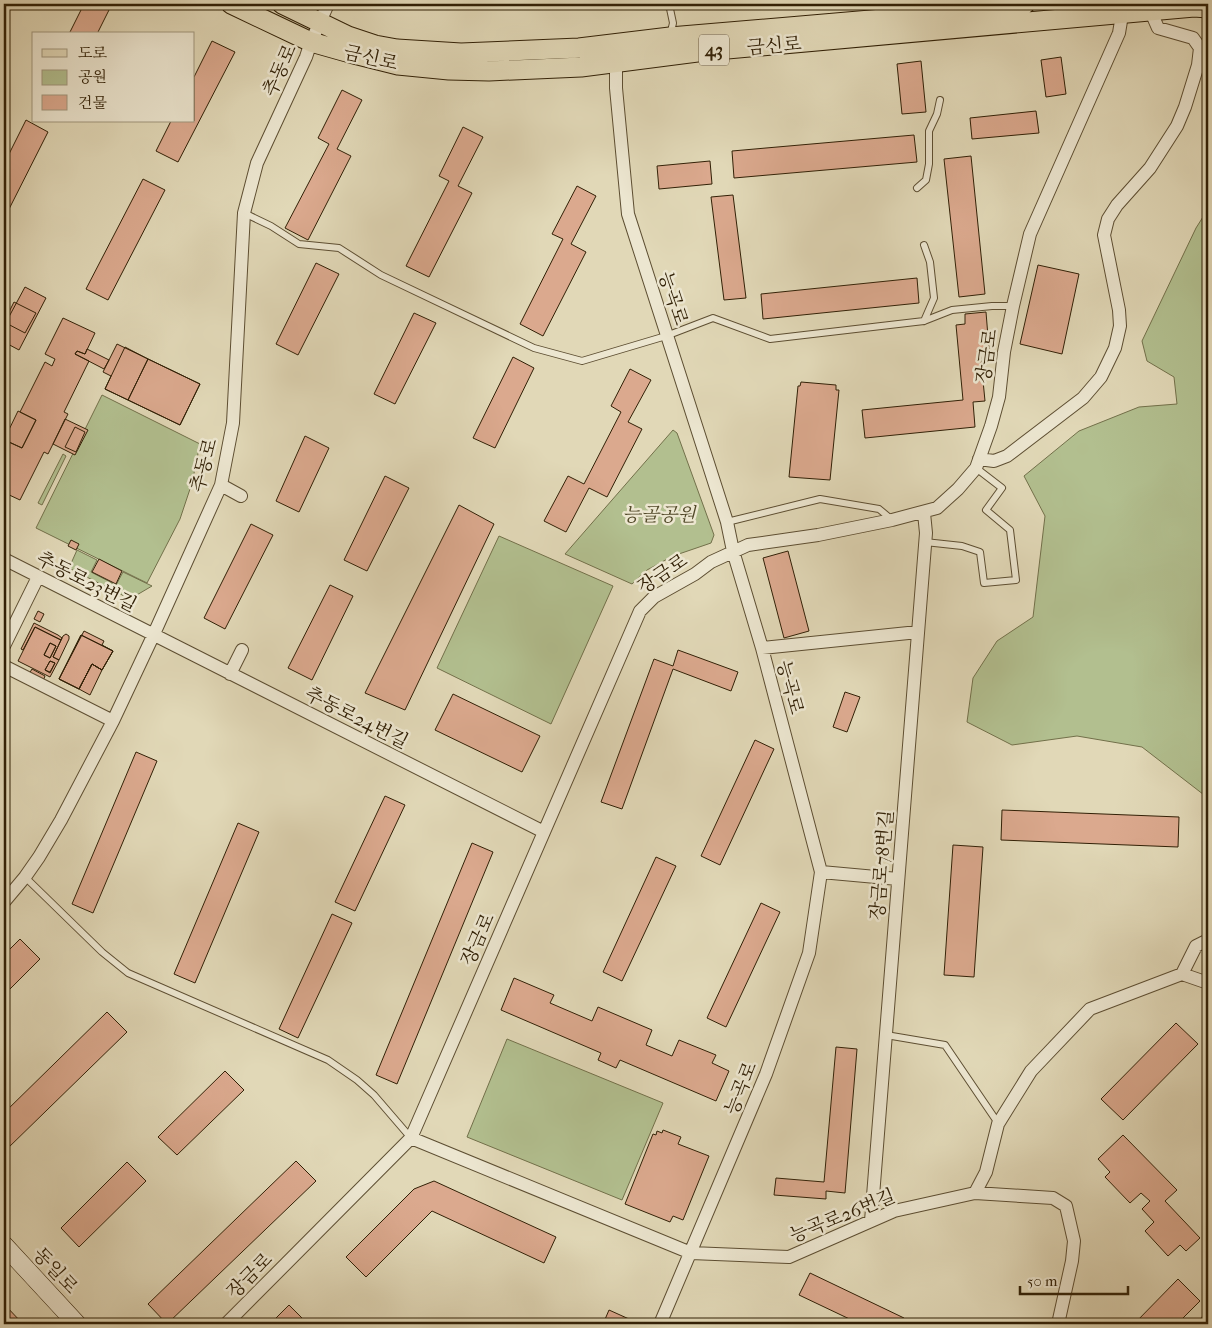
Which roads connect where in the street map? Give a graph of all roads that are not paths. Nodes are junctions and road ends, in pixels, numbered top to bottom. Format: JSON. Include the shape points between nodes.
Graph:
{"nodes":[{"id":1,"x":231,"y":4,"type":"edge"},
{"id":2,"x":282,"y":4,"type":"edge"},
{"id":3,"x":328,"y":4,"type":"edge"},
{"id":4,"x":670,"y":4,"type":"edge"},
{"id":5,"x":1025,"y":4,"type":"edge"},
{"id":6,"x":989,"y":7,"type":"edge"},
{"id":7,"x":1208,"y":8,"type":"edge"},
{"id":8,"x":894,"y":11,"type":"edge"},
{"id":9,"x":1138,"y":11,"type":"edge"},
{"id":10,"x":320,"y":22,"type":"junction"},
{"id":11,"x":670,"y":37,"type":"junction"},
{"id":12,"x":311,"y":42,"type":"junction"},
{"id":13,"x":616,"y":54,"type":"junction"},
{"id":14,"x":940,"y":100,"type":"dead end"},
{"id":15,"x":917,"y":188,"type":"dead end"},
{"id":16,"x":244,"y":213,"type":"junction"},
{"id":17,"x":924,"y":245,"type":"dead end"},
{"id":18,"x":1013,"y":306,"type":"junction"},
{"id":19,"x":924,"y":321,"type":"junction"},
{"id":20,"x":666,"y":336,"type":"junction"},
{"id":21,"x":978,"y":464,"type":"junction"},
{"id":22,"x":220,"y":484,"type":"junction"},
{"id":23,"x":241,"y":496,"type":"dead end"},
{"id":24,"x":924,"y":513,"type":"junction"},
{"id":25,"x":892,"y":520,"type":"junction"},
{"id":26,"x":727,"y":522,"type":"junction"},
{"id":27,"x":925,"y":542,"type":"junction"},
{"id":28,"x":733,"y":551,"type":"junction"},
{"id":29,"x":4,"y":560,"type":"edge"},
{"id":30,"x":38,"y":577,"type":"junction"},
{"id":31,"x":918,"y":632,"type":"junction"},
{"id":32,"x":153,"y":636,"type":"junction"},
{"id":33,"x":4,"y":646,"type":"edge"},
{"id":34,"x":762,"y":648,"type":"junction"},
{"id":35,"x":242,"y":650,"type":"dead end"},
{"id":36,"x":4,"y":666,"type":"edge"},
{"id":37,"x":230,"y":674,"type":"junction"},
{"id":38,"x":113,"y":721,"type":"junction"},
{"id":39,"x":544,"y":832,"type":"junction"},
{"id":40,"x":821,"y":872,"type":"junction"},
{"id":41,"x":25,"y":877,"type":"junction"},
{"id":42,"x":898,"y":879,"type":"junction"},
{"id":43,"x":4,"y":902,"type":"edge"},
{"id":44,"x":1208,"y":940,"type":"edge"},
{"id":45,"x":1182,"y":974,"type":"junction"},
{"id":46,"x":1208,"y":983,"type":"edge"},
{"id":47,"x":886,"y":1035,"type":"junction"},
{"id":48,"x":998,"y":1124,"type":"junction"},
{"id":49,"x":411,"y":1138,"type":"junction"},
{"id":50,"x":986,"y":1172,"type":"junction"},
{"id":51,"x":976,"y":1193,"type":"junction"},
{"id":52,"x":1004,"y":1195,"type":"junction"},
{"id":53,"x":871,"y":1221,"type":"junction"},
{"id":54,"x":4,"y":1245,"type":"edge"},
{"id":55,"x":691,"y":1253,"type":"junction"},
{"id":56,"x":1208,"y":1320,"type":"edge"},
{"id":57,"x":77,"y":1324,"type":"edge"},
{"id":58,"x":226,"y":1324,"type":"edge"},
{"id":59,"x":660,"y":1324,"type":"edge"},
{"id":60,"x":1058,"y":1324,"type":"edge"},
{"id":61,"x":1204,"y":1324,"type":"edge"}],
"edges":[{"from":1,"to":12,"type":"main road","name":"금신로","number":"43"},
{"from":2,"to":10,"type":"main road","name":"금신로","number":"43"},
{"from":3,"to":10,"type":"street","name":"추동로"},
{"from":4,"to":11,"type":"lane","via":[[673,23]]},
{"from":5,"to":6,"type":"main road","name":"금신로","number":"43"},
{"from":6,"to":8,"type":"main road","name":"금신로","number":"43"},
{"from":7,"to":9,"type":"main road","name":"금신로","number":"43"},
{"from":8,"to":11,"type":"main road","name":"금신로","number":"43"},
{"from":9,"to":13,"type":"main road","name":"금신로","number":"43","via":[[705,51]]},
{"from":9,"to":18,"type":"street","name":"장금로","via":[[1119,34],[1030,234]]},
{"from":9,"to":21,"type":"street","via":[[1158,28],[1193,38],[1200,48],[1198,65],[1177,126],[1150,168],[1108,219],[1105,246],[1120,326],[1115,348],[1100,377],[1083,398],[1007,456]]},
{"from":10,"to":12,"type":"street","name":"추동로"},
{"from":10,"to":13,"type":"main road","name":"금신로","number":"43","via":[[348,36],[397,48],[461,53],[579,48]]},
{"from":11,"to":13,"type":"main road","name":"금신로","number":"43"},
{"from":12,"to":13,"type":"main road","name":"금신로","number":"43","via":[[398,65],[449,70],[581,67]]},
{"from":12,"to":16,"type":"street","name":"추동로","via":[[257,163]]},
{"from":13,"to":20,"type":"street","name":"능곡로","via":[[616,88],[628,214]]},
{"from":14,"to":15,"type":"lane","via":[[928,131],[926,180]]},
{"from":16,"to":20,"type":"lane","via":[[299,244],[339,248],[381,276],[534,348],[582,361]]},
{"from":16,"to":22,"type":"street","name":"추동로","via":[[232,423]]},
{"from":17,"to":19,"type":"lane","via":[[930,262],[934,298]]},
{"from":18,"to":19,"type":"lane","via":[[952,310]]},
{"from":18,"to":21,"type":"street","name":"장금로","via":[[999,397]]},
{"from":19,"to":20,"type":"lane","via":[[770,339],[713,318]]},
{"from":20,"to":26,"type":"street","name":"능곡로"},
{"from":21,"to":24,"type":"street","name":"장금로","via":[[946,501]]},
{"from":21,"to":27,"type":"lane","via":[[1002,488],[986,510],[1010,530],[1016,580],[984,583],[980,552],[962,546]]},
{"from":22,"to":23,"type":"street"},
{"from":22,"to":32,"type":"street","name":"추동로"},
{"from":24,"to":25,"type":"street","name":"장금로"},
{"from":24,"to":27,"type":"street","name":"장금로78번길"},
{"from":25,"to":26,"type":"lane","via":[[879,509],[820,499]]},
{"from":25,"to":28,"type":"street","name":"장금로","via":[[748,545]]},
{"from":26,"to":28,"type":"street","name":"능곡로"},
{"from":27,"to":31,"type":"street","name":"장금로78번길"},
{"from":28,"to":34,"type":"street","name":"능곡로"},
{"from":28,"to":39,"type":"street","name":"장금로","via":[[654,596],[640,611]]},
{"from":29,"to":30,"type":"street","name":"추동로23번길"},
{"from":30,"to":32,"type":"street","name":"추동로23번길"},
{"from":30,"to":33,"type":"street"},
{"from":31,"to":34,"type":"street"},
{"from":31,"to":42,"type":"street","name":"장금로78번길"},
{"from":32,"to":37,"type":"street","name":"추동로24번길"},
{"from":32,"to":38,"type":"street","name":"추동로"},
{"from":34,"to":40,"type":"street","name":"능곡로"},
{"from":35,"to":37,"type":"street"},
{"from":36,"to":38,"type":"street"},
{"from":37,"to":39,"type":"street","name":"추동로24번길"},
{"from":38,"to":41,"type":"street","name":"추동로","via":[[61,820]]},
{"from":39,"to":49,"type":"street","name":"장금로"},
{"from":40,"to":42,"type":"street"},
{"from":40,"to":55,"type":"street","name":"능곡로","via":[[809,953],[766,1074]]},
{"from":41,"to":43,"type":"street","name":"추동로"},
{"from":41,"to":49,"type":"lane","via":[[128,973],[328,1060],[374,1095]]},
{"from":42,"to":47,"type":"street","name":"장금로78번길"},
{"from":44,"to":45,"type":"street","via":[[1196,946]]},
{"from":45,"to":46,"type":"street"},
{"from":45,"to":48,"type":"street","via":[[1090,1009],[1031,1071]]},
{"from":47,"to":48,"type":"lane","via":[[945,1045]]},
{"from":47,"to":53,"type":"street","name":"장금로78번길"},
{"from":48,"to":50,"type":"street"},
{"from":49,"to":55,"type":"street","name":"능곡로26번길"},
{"from":49,"to":58,"type":"street","name":"장금로"},
{"from":50,"to":51,"type":"street"},
{"from":50,"to":52,"type":"street","via":[[987,1186]]},
{"from":51,"to":52,"type":"street","name":"능곡로26번길"},
{"from":51,"to":53,"type":"street","name":"능곡로26번길","via":[[894,1211]]},
{"from":52,"to":60,"type":"street","name":"능곡로26번길","via":[[1053,1198],[1066,1206],[1074,1241]]},
{"from":53,"to":55,"type":"street","name":"능곡로26번길","via":[[789,1257]]},
{"from":54,"to":57,"type":"street","name":"동일로"},
{"from":55,"to":59,"type":"street","name":"능곡로"},
{"from":56,"to":61,"type":"street"}]}
